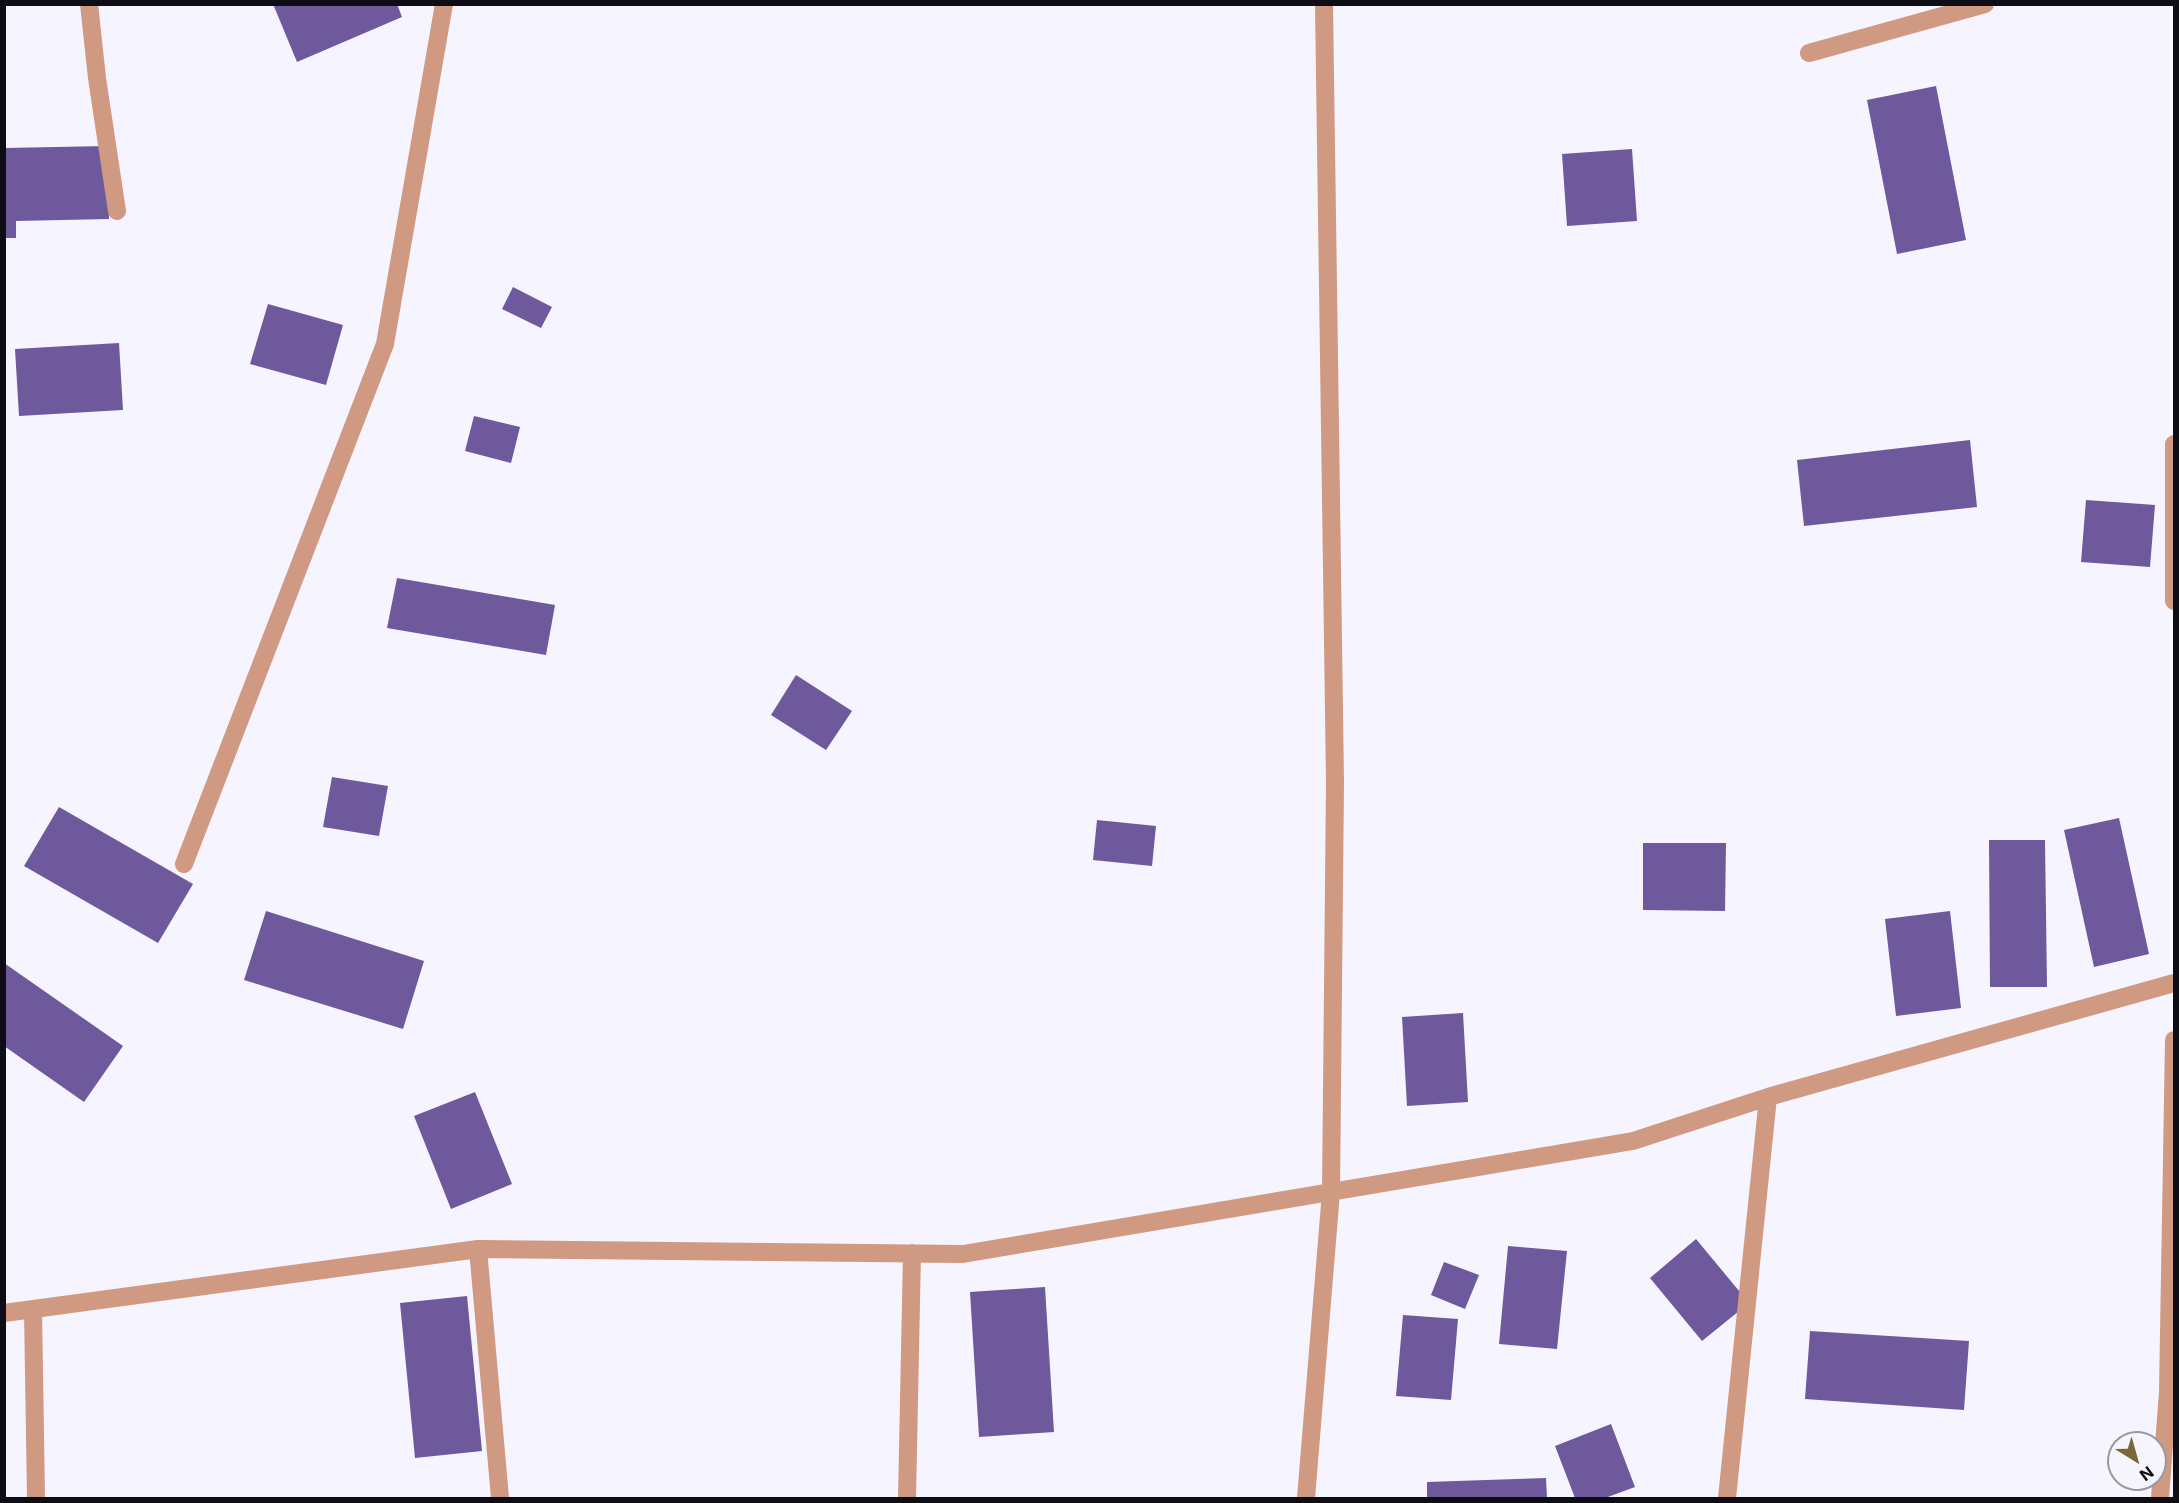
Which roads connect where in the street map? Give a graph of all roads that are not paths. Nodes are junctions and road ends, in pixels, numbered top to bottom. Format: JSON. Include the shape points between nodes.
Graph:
{"nodes":[{"id":1,"x":89,"y":4,"type":"edge"},
{"id":2,"x":444,"y":4,"type":"edge"},
{"id":3,"x":1324,"y":4,"type":"edge"},
{"id":4,"x":1985,"y":4,"type":"edge"},
{"id":5,"x":1809,"y":53,"type":"dead end"},
{"id":6,"x":117,"y":211,"type":"dead end"},
{"id":7,"x":2174,"y":444,"type":"edge"},
{"id":8,"x":2175,"y":601,"type":"edge"},
{"id":9,"x":184,"y":864,"type":"dead end"},
{"id":10,"x":2175,"y":983,"type":"edge"},
{"id":11,"x":2175,"y":1040,"type":"edge"},
{"id":12,"x":1768,"y":1097,"type":"junction"},
{"id":13,"x":1331,"y":1192,"type":"junction"},
{"id":14,"x":478,"y":1249,"type":"junction"},
{"id":15,"x":912,"y":1253,"type":"junction"},
{"id":16,"x":33,"y":1310,"type":"junction"},
{"id":17,"x":4,"y":1313,"type":"edge"},
{"id":18,"x":36,"y":1498,"type":"edge"},
{"id":19,"x":500,"y":1498,"type":"edge"},
{"id":20,"x":907,"y":1498,"type":"edge"},
{"id":21,"x":1306,"y":1498,"type":"edge"},
{"id":22,"x":1727,"y":1498,"type":"edge"},
{"id":23,"x":2160,"y":1498,"type":"edge"}],
"edges":[{"from":1,"to":6,"type":"street"},
{"from":2,"to":9,"type":"street","via":[[385,344]]},
{"from":3,"to":13,"type":"street","via":[[1335,782]]},
{"from":4,"to":5,"type":"street"},
{"from":7,"to":8,"type":"street"},
{"from":10,"to":12,"type":"street"},
{"from":11,"to":23,"type":"street","via":[[2168,1392]]},
{"from":12,"to":13,"type":"street","via":[[1633,1141]]},
{"from":12,"to":22,"type":"street"},
{"from":13,"to":15,"type":"street","via":[[963,1254]]},
{"from":13,"to":21,"type":"street"},
{"from":14,"to":15,"type":"street"},
{"from":14,"to":16,"type":"street"},
{"from":14,"to":19,"type":"street"},
{"from":15,"to":20,"type":"street"},
{"from":16,"to":17,"type":"street"},
{"from":16,"to":18,"type":"street"}]}
